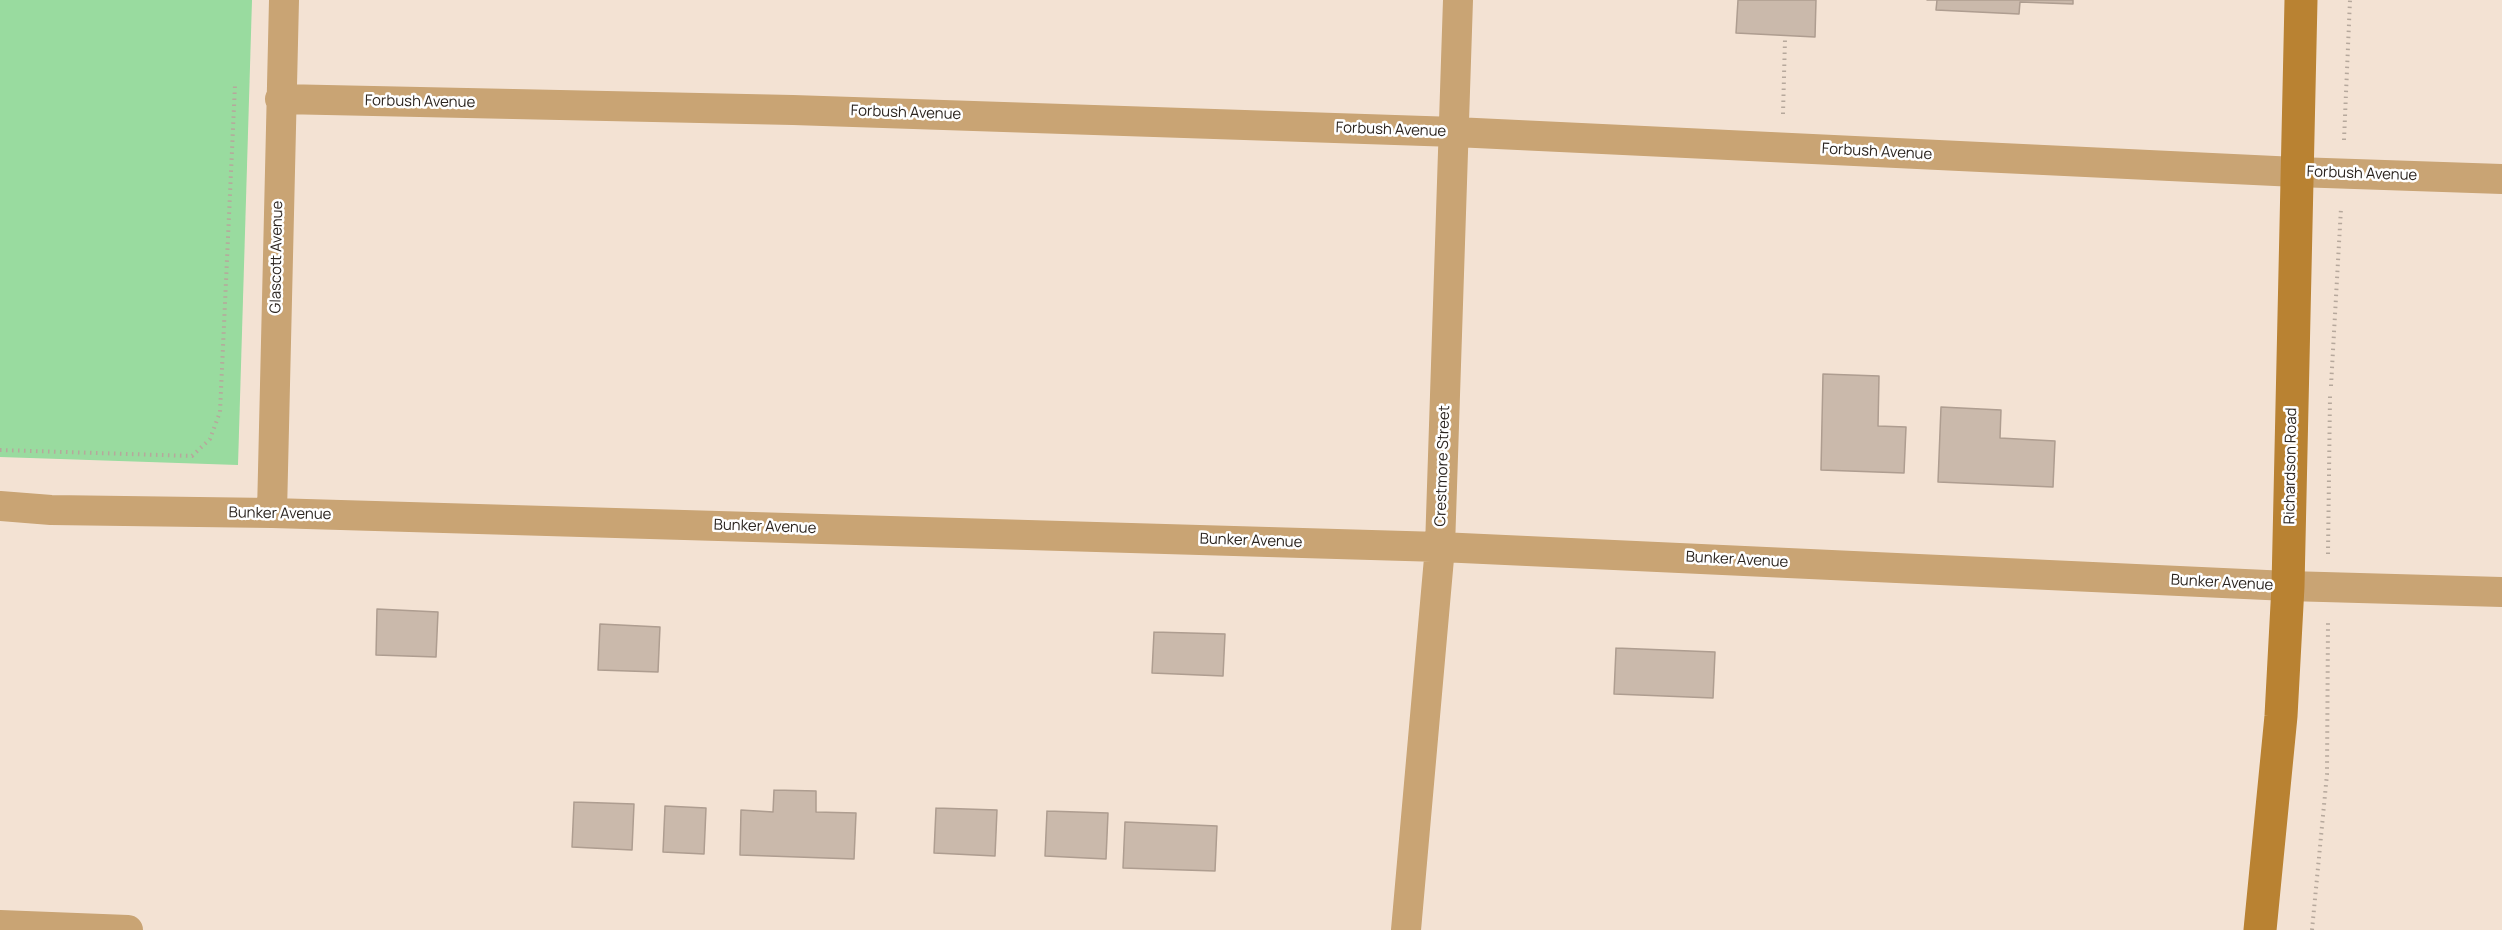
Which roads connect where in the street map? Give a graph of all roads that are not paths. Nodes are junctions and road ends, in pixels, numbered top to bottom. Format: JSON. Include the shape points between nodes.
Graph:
{"nodes":[{"id":1,"x":284,"y":0,"type":"edge"},
{"id":2,"x":1458,"y":0,"type":"edge"},
{"id":3,"x":2301,"y":0,"type":"edge"},
{"id":4,"x":280,"y":99,"type":"junction"},
{"id":5,"x":1455,"y":132,"type":"junction"},
{"id":6,"x":2296,"y":172,"type":"junction"},
{"id":7,"x":2502,"y":179,"type":"edge"},
{"id":8,"x":0,"y":506,"type":"edge"},
{"id":9,"x":272,"y":513,"type":"junction"},
{"id":10,"x":1440,"y":547,"type":"junction"},
{"id":11,"x":2288,"y":586,"type":"junction"},
{"id":12,"x":2502,"y":592,"type":"edge"},
{"id":13,"x":0,"y":925,"type":"edge"},
{"id":14,"x":128,"y":930,"type":"edge"},
{"id":15,"x":1406,"y":930,"type":"edge"},
{"id":16,"x":2260,"y":930,"type":"edge"}],
"edges":[{"from":1,"to":4,"type":"street","name":"Glascott Avenue"},
{"from":2,"to":5,"type":"street","name":"Crestmore Street"},
{"from":3,"to":6,"type":"street","name":"Richardson Road"},
{"from":4,"to":5,"type":"street","name":"Forbush Avenue","via":[[793,110]]},
{"from":4,"to":9,"type":"street","name":"Glascott Avenue"},
{"from":5,"to":6,"type":"street","name":"Forbush Avenue"},
{"from":5,"to":10,"type":"street","name":"Crestmore Street"},
{"from":6,"to":7,"type":"street","name":"Forbush Avenue"},
{"from":6,"to":11,"type":"street","name":"Richardson Road"},
{"from":8,"to":9,"type":"street","name":"Bunker Avenue"},
{"from":9,"to":10,"type":"street","name":"Bunker Avenue"},
{"from":10,"to":11,"type":"street","name":"Bunker Avenue"},
{"from":10,"to":15,"type":"street","name":"Crestmore Street"},
{"from":11,"to":12,"type":"street","name":"Bunker Avenue"},
{"from":11,"to":16,"type":"street","name":"Richardson Road","via":[[2281,716]]},
{"from":13,"to":14,"type":"street"}]}
